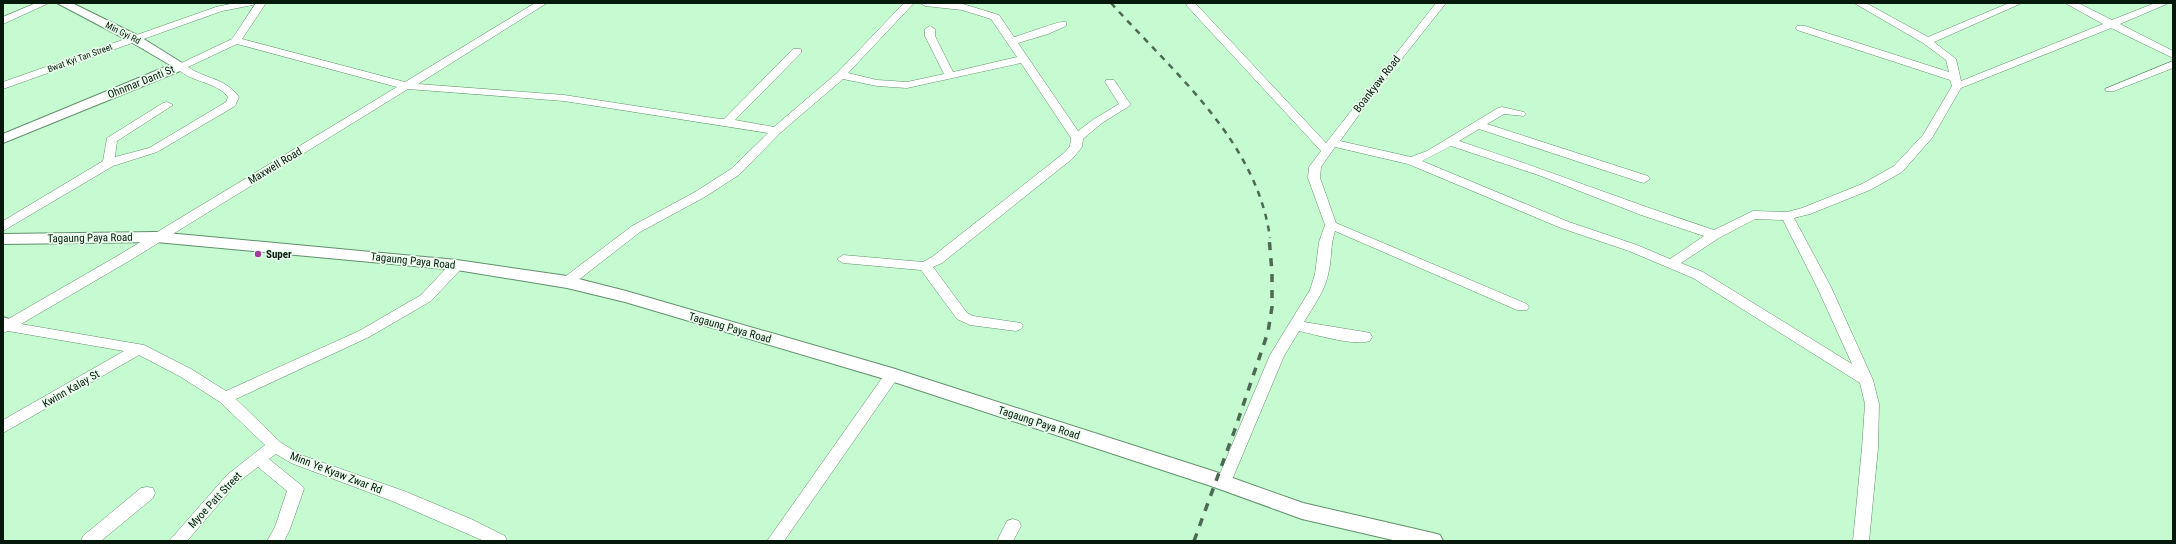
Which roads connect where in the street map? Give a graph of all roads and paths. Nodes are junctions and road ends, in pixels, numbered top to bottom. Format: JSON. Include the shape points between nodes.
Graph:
{"nodes":[{"id":1,"x":44,"y":3,"type":"edge"},
{"id":2,"x":63,"y":3,"type":"edge"},
{"id":3,"x":250,"y":3,"type":"edge"},
{"id":4,"x":261,"y":3,"type":"edge"},
{"id":5,"x":542,"y":3,"type":"edge"},
{"id":6,"x":909,"y":3,"type":"edge"},
{"id":7,"x":925,"y":3,"type":"edge"},
{"id":8,"x":1441,"y":3,"type":"edge"},
{"id":9,"x":2017,"y":3,"type":"edge"},
{"id":10,"x":2070,"y":3,"type":"edge"},
{"id":11,"x":2164,"y":3,"type":"edge"},
{"id":12,"x":1190,"y":4,"type":"edge"},
{"id":13,"x":1864,"y":4,"type":"edge"},
{"id":14,"x":3,"y":21,"type":"edge"},
{"id":15,"x":2112,"y":23,"type":"junction"},
{"id":16,"x":1062,"y":24,"type":"dead end"},
{"id":17,"x":1801,"y":28,"type":"dead end"},
{"id":18,"x":930,"y":29,"type":"dead end"},
{"id":19,"x":135,"y":39,"type":"junction"},
{"id":20,"x":1012,"y":40,"type":"junction"},
{"id":21,"x":236,"y":41,"type":"junction"},
{"id":22,"x":1927,"y":41,"type":"junction"},
{"id":23,"x":797,"y":51,"type":"dead end"},
{"id":24,"x":2173,"y":55,"type":"edge"},
{"id":25,"x":1024,"y":59,"type":"junction"},
{"id":26,"x":2173,"y":64,"type":"edge"},
{"id":27,"x":180,"y":66,"type":"junction"},
{"id":28,"x":841,"y":75,"type":"junction"},
{"id":29,"x":950,"y":76,"type":"junction"},
{"id":30,"x":1110,"y":82,"type":"dead end"},
{"id":31,"x":1957,"y":82,"type":"junction"},
{"id":32,"x":3,"y":86,"type":"edge"},
{"id":33,"x":408,"y":86,"type":"junction"},
{"id":34,"x":2110,"y":89,"type":"dead end"},
{"id":35,"x":167,"y":105,"type":"dead end"},
{"id":36,"x":1520,"y":114,"type":"dead end"},
{"id":37,"x":727,"y":122,"type":"junction"},
{"id":38,"x":1478,"y":124,"type":"junction"},
{"id":39,"x":776,"y":131,"type":"junction"},
{"id":40,"x":1076,"y":138,"type":"junction"},
{"id":41,"x":3,"y":139,"type":"edge"},
{"id":42,"x":1449,"y":141,"type":"junction"},
{"id":43,"x":1329,"y":146,"type":"junction"},
{"id":44,"x":1412,"y":161,"type":"junction"},
{"id":45,"x":109,"y":163,"type":"junction"},
{"id":46,"x":1644,"y":179,"type":"dead end"},
{"id":47,"x":1787,"y":216,"type":"junction"},
{"id":48,"x":1331,"y":225,"type":"junction"},
{"id":49,"x":3,"y":227,"type":"edge"},
{"id":50,"x":1715,"y":235,"type":"junction"},
{"id":51,"x":156,"y":237,"type":"junction"},
{"id":52,"x":3,"y":239,"type":"edge"},
{"id":53,"x":843,"y":259,"type":"dead end"},
{"id":54,"x":457,"y":265,"type":"junction"},
{"id":55,"x":1673,"y":265,"type":"junction"},
{"id":56,"x":925,"y":266,"type":"junction"},
{"id":57,"x":567,"y":282,"type":"junction"},
{"id":58,"x":1522,"y":307,"type":"dead end"},
{"id":59,"x":1294,"y":325,"type":"junction"},
{"id":60,"x":4,"y":326,"type":"edge"},
{"id":61,"x":1016,"y":326,"type":"dead end"},
{"id":62,"x":1365,"y":337,"type":"dead end"},
{"id":63,"x":139,"y":349,"type":"junction"},
{"id":64,"x":892,"y":375,"type":"junction"},
{"id":65,"x":1866,"y":380,"type":"junction"},
{"id":66,"x":225,"y":398,"type":"junction"},
{"id":67,"x":3,"y":427,"type":"edge"},
{"id":68,"x":275,"y":446,"type":"junction"},
{"id":69,"x":257,"y":458,"type":"junction"},
{"id":70,"x":1224,"y":483,"type":"junction"},
{"id":71,"x":147,"y":493,"type":"dead end"},
{"id":72,"x":1013,"y":526,"type":"dead end"},
{"id":73,"x":89,"y":541,"type":"edge"},
{"id":74,"x":177,"y":541,"type":"edge"},
{"id":75,"x":275,"y":541,"type":"edge"},
{"id":76,"x":499,"y":541,"type":"edge"},
{"id":77,"x":775,"y":541,"type":"edge"},
{"id":78,"x":1005,"y":541,"type":"edge"},
{"id":79,"x":1433,"y":541,"type":"edge"},
{"id":80,"x":1861,"y":541,"type":"edge"}],
"edges":[{"from":1,"to":14,"type":"street"},
{"from":2,"to":19,"type":"main road","name":"Min Gyi Rd"},
{"from":3,"to":19,"type":"street","name":"Bwat Kyi Tan Street","via":[[220,9]]},
{"from":4,"to":21,"type":"street"},
{"from":5,"to":33,"type":"street","name":"Maxwell Road"},
{"from":6,"to":28,"type":"street"},
{"from":7,"to":20,"type":"street","via":[[962,7],[995,17]]},
{"from":8,"to":43,"type":"street","name":"Boankyaw Road"},
{"from":9,"to":22,"type":"street"},
{"from":10,"to":15,"type":"street"},
{"from":11,"to":15,"type":"street"},
{"from":12,"to":43,"type":"street"},
{"from":13,"to":22,"type":"street"},
{"from":15,"to":24,"type":"street"},
{"from":15,"to":31,"type":"street"},
{"from":16,"to":20,"type":"street","via":[[1044,32]]},
{"from":17,"to":31,"type":"street"},
{"from":18,"to":29,"type":"street","via":[[930,36]]},
{"from":19,"to":27,"type":"main road","name":"Min Gyi Rd"},
{"from":19,"to":32,"type":"street","name":"Bwat Kyi Tan Street"},
{"from":20,"to":25,"type":"street"},
{"from":21,"to":27,"type":"street","name":"Ohnmar Danti St"},
{"from":21,"to":33,"type":"street"},
{"from":22,"to":31,"type":"street","via":[[1951,59]]},
{"from":23,"to":37,"type":"street"},
{"from":25,"to":29,"type":"street"},
{"from":25,"to":40,"type":"street"},
{"from":26,"to":34,"type":"street"},
{"from":27,"to":41,"type":"main road","name":"Ohnmar Danti St"},
{"from":27,"to":45,"type":"street","via":[[186,72],[230,90],[234,97],[230,104],[153,150]]},
{"from":28,"to":29,"type":"street","via":[[894,86]]},
{"from":28,"to":39,"type":"street"},
{"from":30,"to":40,"type":"street","via":[[1124,105]]},
{"from":31,"to":47,"type":"street","via":[[1928,136],[1898,169],[1866,187]]},
{"from":33,"to":37,"type":"street","via":[[564,98]]},
{"from":33,"to":51,"type":"street","name":"Maxwell Road"},
{"from":35,"to":45,"type":"street","via":[[111,140]]},
{"from":36,"to":38,"type":"street","via":[[1502,110]]},
{"from":37,"to":39,"type":"street"},
{"from":38,"to":42,"type":"street"},
{"from":38,"to":46,"type":"street"},
{"from":39,"to":57,"type":"street","via":[[735,172],[636,229]]},
{"from":40,"to":56,"type":"street","via":[[1076,147],[1068,156],[947,254]]},
{"from":42,"to":44,"type":"street"},
{"from":42,"to":50,"type":"street"},
{"from":43,"to":44,"type":"street"},
{"from":43,"to":48,"type":"street","name":"Boankyaw Road","via":[[1314,167],[1314,178]]},
{"from":44,"to":55,"type":"street","via":[[1565,225],[1633,248]]},
{"from":45,"to":49,"type":"street"},
{"from":47,"to":50,"type":"street","via":[[1753,216]]},
{"from":47,"to":65,"type":"street","via":[[1824,287]]},
{"from":48,"to":58,"type":"street"},
{"from":48,"to":59,"type":"street","via":[[1325,242],[1322,274],[1317,290]]},
{"from":50,"to":55,"type":"street","via":[[1676,260]]},
{"from":51,"to":52,"type":"main road","name":"Tagaung Paya Road"},
{"from":51,"to":54,"type":"main road","name":"Tagaung Paya Road"},
{"from":51,"to":60,"type":"street","name":"Maxwell Road","via":[[49,302]]},
{"from":53,"to":56,"type":"street"},
{"from":54,"to":57,"type":"main road","name":"Tagaung Paya Road"},
{"from":54,"to":66,"type":"street","via":[[426,298],[364,334]]},
{"from":55,"to":65,"type":"street","via":[[1709,281]]},
{"from":56,"to":61,"type":"street","via":[[962,316],[970,320]]},
{"from":57,"to":64,"type":"main road","name":"Tagaung Paya Road"},
{"from":59,"to":62,"type":"street"},
{"from":59,"to":70,"type":"street","via":[[1263,385]]},
{"from":60,"to":63,"type":"street","name":"Minn Ye Kyaw Zwar Rd"},
{"from":63,"to":66,"type":"street","name":"Minn Ye Kyaw Zwar Rd","via":[[186,373]]},
{"from":63,"to":67,"type":"street","name":"Kwinn Kalay St"},
{"from":64,"to":70,"type":"main road","name":"Tagaung Paya Road"},
{"from":64,"to":77,"type":"street"},
{"from":65,"to":80,"type":"street","via":[[1872,404]]},
{"from":66,"to":68,"type":"street","name":"Minn Ye Kyaw Zwar Rd"},
{"from":68,"to":69,"type":"street","name":"Myoe Patt Street"},
{"from":68,"to":76,"type":"street","name":"Minn Ye Kyaw Zwar Rd","via":[[296,459],[398,496]]},
{"from":69,"to":74,"type":"street","name":"Myoe Patt Street","via":[[232,479]]},
{"from":69,"to":75,"type":"street","via":[[296,489]]},
{"from":70,"to":79,"type":"main road","name":"Tagaung Paya Road","via":[[1302,511]]},
{"from":71,"to":73,"type":"street"},
{"from":72,"to":78,"type":"street"}]}
